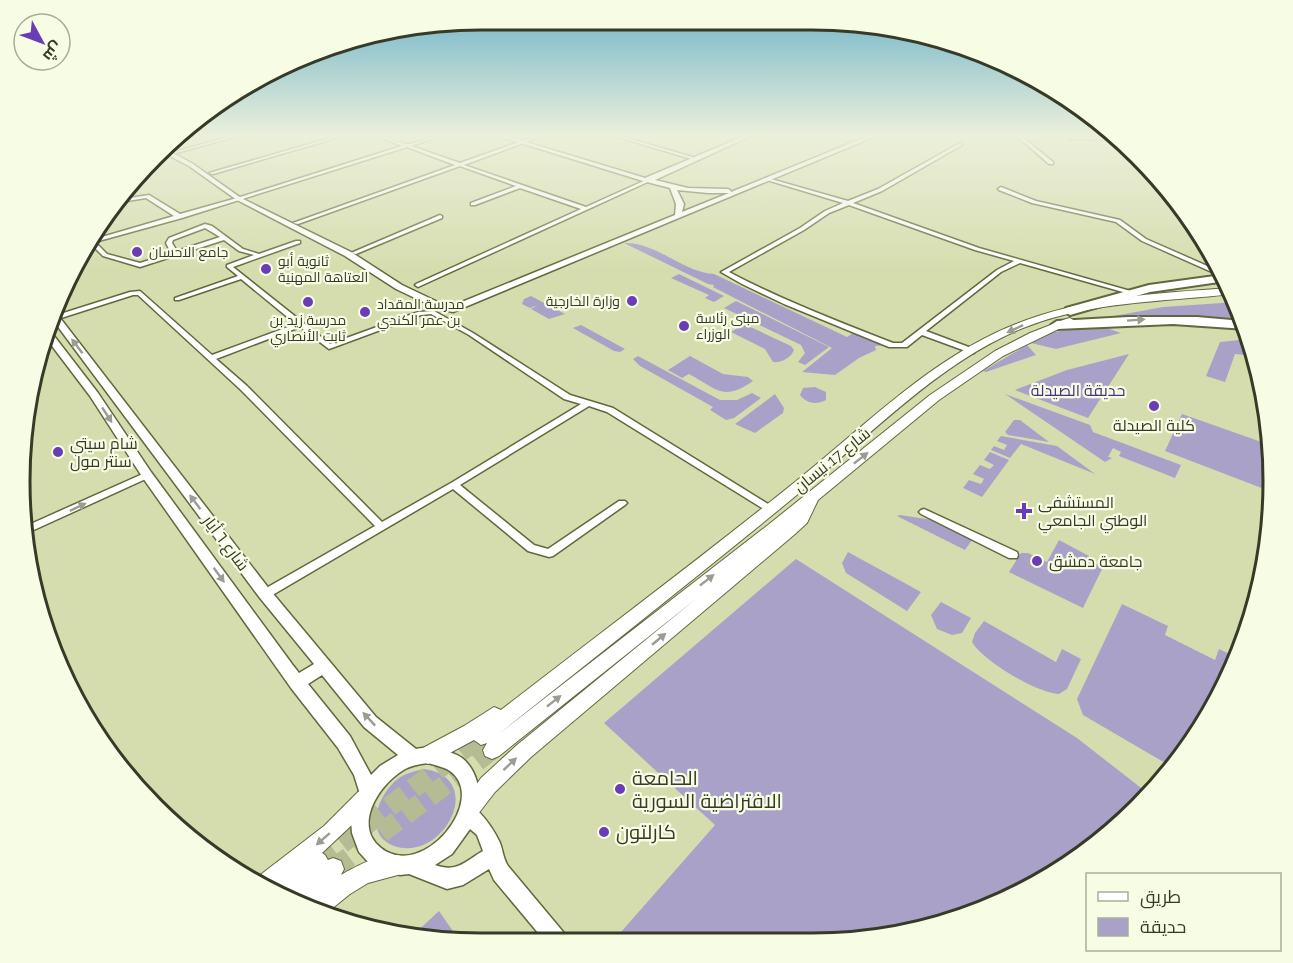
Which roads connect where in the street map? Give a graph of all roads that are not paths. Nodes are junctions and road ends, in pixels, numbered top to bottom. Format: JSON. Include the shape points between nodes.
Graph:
{"nodes":[{"id":1,"x":216,"y":181,"type":"edge"},
{"id":2,"x":221,"y":181,"type":"edge"},
{"id":3,"x":297,"y":181,"type":"edge"},
{"id":4,"x":412,"y":181,"type":"edge"},
{"id":5,"x":506,"y":181,"type":"edge"},
{"id":6,"x":648,"y":181,"type":"edge"},
{"id":7,"x":653,"y":181,"type":"edge"},
{"id":8,"x":764,"y":181,"type":"edge"},
{"id":9,"x":775,"y":181,"type":"edge"},
{"id":10,"x":896,"y":181,"type":"edge"},
{"id":11,"x":520,"y":186,"type":"junction"},
{"id":12,"x":673,"y":188,"type":"junction"},
{"id":13,"x":1001,"y":189,"type":"dead end"},
{"id":14,"x":742,"y":190,"type":"junction"},
{"id":15,"x":243,"y":198,"type":"junction"},
{"id":16,"x":129,"y":199,"type":"edge"},
{"id":17,"x":848,"y":203,"type":"junction"},
{"id":18,"x":473,"y":204,"type":"dead end"},
{"id":19,"x":586,"y":209,"type":"junction"},
{"id":20,"x":678,"y":214,"type":"junction"},
{"id":21,"x":180,"y":217,"type":"junction"},
{"id":22,"x":440,"y":217,"type":"dead end"},
{"id":23,"x":296,"y":223,"type":"junction"},
{"id":24,"x":224,"y":238,"type":"junction"},
{"id":25,"x":101,"y":239,"type":"edge"},
{"id":26,"x":298,"y":242,"type":"dead end"},
{"id":27,"x":97,"y":245,"type":"edge"},
{"id":28,"x":175,"y":254,"type":"junction"},
{"id":29,"x":258,"y":254,"type":"junction"},
{"id":30,"x":354,"y":254,"type":"junction"},
{"id":31,"x":1019,"y":261,"type":"junction"},
{"id":32,"x":1210,"y":270,"type":"edge"},
{"id":33,"x":242,"y":277,"type":"junction"},
{"id":34,"x":1214,"y":279,"type":"edge"},
{"id":35,"x":418,"y":285,"type":"dead end"},
{"id":36,"x":409,"y":290,"type":"junction"},
{"id":37,"x":1221,"y":292,"type":"edge"},
{"id":38,"x":1132,"y":293,"type":"junction"},
{"id":39,"x":1224,"y":298,"type":"edge"},
{"id":40,"x":177,"y":299,"type":"dead end"},
{"id":41,"x":1070,"y":311,"type":"junction"},
{"id":42,"x":62,"y":315,"type":"edge"},
{"id":43,"x":59,"y":322,"type":"edge"},
{"id":44,"x":301,"y":324,"type":"junction"},
{"id":45,"x":1234,"y":324,"type":"edge"},
{"id":46,"x":1057,"y":326,"type":"junction"},
{"id":47,"x":921,"y":332,"type":"junction"},
{"id":48,"x":53,"y":340,"type":"edge"},
{"id":49,"x":971,"y":351,"type":"junction"},
{"id":50,"x":211,"y":358,"type":"junction"},
{"id":51,"x":588,"y":403,"type":"junction"},
{"id":52,"x":147,"y":475,"type":"junction"},
{"id":53,"x":454,"y":485,"type":"junction"},
{"id":54,"x":816,"y":495,"type":"junction"},
{"id":55,"x":622,"y":503,"type":"dead end"},
{"id":56,"x":768,"y":511,"type":"junction"},
{"id":57,"x":924,"y":512,"type":"dead end"},
{"id":58,"x":33,"y":527,"type":"edge"},
{"id":59,"x":381,"y":527,"type":"junction"},
{"id":60,"x":1013,"y":555,"type":"dead end"},
{"id":61,"x":265,"y":594,"type":"junction"},
{"id":62,"x":324,"y":666,"type":"junction"},
{"id":63,"x":297,"y":682,"type":"junction"},
{"id":64,"x":481,"y":736,"type":"tunnel mouth"},
{"id":65,"x":492,"y":750,"type":"tunnel mouth"},
{"id":66,"x":421,"y":756,"type":"junction"},
{"id":67,"x":367,"y":796,"type":"junction"},
{"id":68,"x":470,"y":810,"type":"junction"},
{"id":69,"x":492,"y":856,"type":"junction"},
{"id":70,"x":404,"y":864,"type":"junction"},
{"id":71,"x":271,"y":881,"type":"edge"},
{"id":72,"x":287,"y":888,"type":"edge"},
{"id":73,"x":299,"y":894,"type":"edge"},
{"id":74,"x":321,"y":903,"type":"edge"},
{"id":75,"x":551,"y":933,"type":"edge"}],
"edges":[{"from":1,"to":15,"type":"street"},
{"from":2,"to":15,"type":"street"},
{"from":3,"to":15,"type":"street"},
{"from":4,"to":23,"type":"street"},
{"from":5,"to":11,"type":"street"},
{"from":6,"to":19,"type":"street"},
{"from":7,"to":12,"type":"street"},
{"from":8,"to":14,"type":"street"},
{"from":9,"to":17,"type":"street"},
{"from":10,"to":17,"type":"street"},
{"from":11,"to":18,"type":"street"},
{"from":11,"to":19,"type":"street"},
{"from":12,"to":14,"type":"street","via":[[707,193]]},
{"from":12,"to":20,"type":"street","via":[[680,204]]},
{"from":13,"to":32,"type":"street","via":[[1034,202],[1118,222],[1144,240]]},
{"from":14,"to":20,"type":"street"},
{"from":15,"to":21,"type":"street"},
{"from":15,"to":23,"type":"street"},
{"from":15,"to":36,"type":"street"},
{"from":16,"to":21,"type":"street","via":[[147,196]]},
{"from":17,"to":31,"type":"street"},
{"from":17,"to":47,"type":"street","via":[[724,272],[759,291],[892,345],[904,345]]},
{"from":19,"to":35,"type":"street"},
{"from":20,"to":36,"type":"street","via":[[458,308],[442,307]]},
{"from":21,"to":25,"type":"street"},
{"from":22,"to":30,"type":"street"},
{"from":23,"to":30,"type":"street"},
{"from":24,"to":28,"type":"street"},
{"from":24,"to":28,"type":"street","via":[[210,227],[196,228],[171,239]]},
{"from":24,"to":29,"type":"street","via":[[247,253]]},
{"from":26,"to":29,"type":"street"},
{"from":27,"to":28,"type":"street","via":[[105,255],[140,265]]},
{"from":29,"to":33,"type":"street","via":[[229,265]]},
{"from":30,"to":36,"type":"street"},
{"from":31,"to":38,"type":"street"},
{"from":31,"to":47,"type":"street","via":[[999,271]]},
{"from":33,"to":40,"type":"street"},
{"from":33,"to":44,"type":"street"},
{"from":34,"to":38,"type":"highway"},
{"from":37,"to":41,"type":"main road","name":"شارع 17 نيسان","via":[[1166,295]]},
{"from":38,"to":41,"type":"highway"},
{"from":39,"to":46,"type":"main road","name":"شارع 17 نيسان","via":[[1141,304]]},
{"from":41,"to":49,"type":"main road","name":"شارع 17 نيسان","one_way":true,"via":[[1018,327]]},
{"from":42,"to":50,"type":"street","via":[[140,293]]},
{"from":61,"to":43,"type":"street","name":"شارع ٦ أيار","one_way":true},
{"from":44,"to":50,"type":"street"},
{"from":44,"to":51,"type":"street","via":[[329,347],[432,312],[567,397]]},
{"from":46,"to":45,"type":"highway","one_way":true,"via":[[1164,319]]},
{"from":54,"to":46,"type":"main road","name":"شارع 17 نيسان","one_way":true,"via":[[968,371],[1024,339]]},
{"from":47,"to":49,"type":"street"},
{"from":48,"to":52,"type":"street","name":"شارع ٦ أيار","one_way":true},
{"from":49,"to":56,"type":"main road","name":"شارع 17 نيسان","via":[[933,377]]},
{"from":50,"to":59,"type":"street"},
{"from":51,"to":53,"type":"street"},
{"from":51,"to":56,"type":"street","via":[[610,410]]},
{"from":58,"to":52,"type":"street","one_way":true},
{"from":52,"to":63,"type":"street","name":"شارع ٦ أيار","one_way":true},
{"from":53,"to":55,"type":"street","via":[[531,548],[549,553]]},
{"from":53,"to":59,"type":"street"},
{"from":65,"to":54,"type":"main road","name":"شارع 17 نيسان","one_way":true},
{"from":68,"to":54,"type":"main road","one_way":true,"via":[[524,751],[790,530],[802,519]]},
{"from":56,"to":64,"type":"main road","name":"شارع 17 نيسان"},
{"from":56,"to":66,"type":"main road","via":[[743,523],[471,732]]},
{"from":57,"to":60,"type":"street"},
{"from":59,"to":61,"type":"street"},
{"from":61,"to":62,"type":"street","name":"شارع ٦ أيار"},
{"from":62,"to":63,"type":"street"},
{"from":66,"to":62,"type":"street","name":"شارع ٦ أيار","one_way":true,"via":[[370,722]]},
{"from":63,"to":67,"type":"street","name":"شارع ٦ أيار","via":[[354,756]]},
{"from":66,"to":67,"type":"street","via":[[396,764],[380,777]]},
{"from":66,"to":68,"type":"street","via":[[446,759],[461,769],[468,780]]},
{"from":67,"to":70,"type":"street","via":[[360,824],[367,847],[374,855]]},
{"from":67,"to":71,"type":"main road","one_way":true,"via":[[331,833]]},
{"from":68,"to":69,"type":"street","via":[[492,847]]},
{"from":68,"to":70,"type":"street","via":[[457,836],[444,849],[428,859]]},
{"from":69,"to":70,"type":"street","via":[[456,878],[447,879]]},
{"from":69,"to":75,"type":"street","via":[[501,873]]},
{"from":70,"to":74,"type":"main road","via":[[373,869],[353,878]]},
{"from":72,"to":73,"type":"main road","via":[[326,866]]}]}
